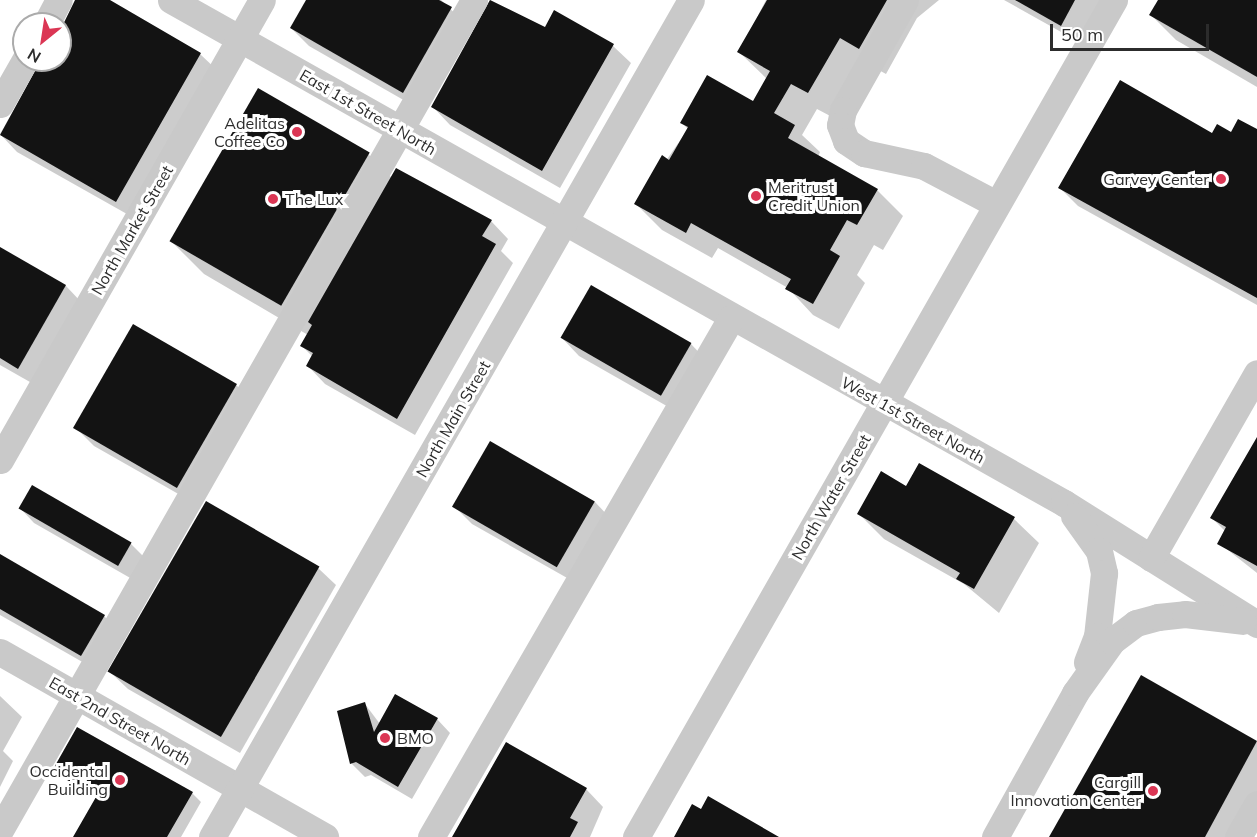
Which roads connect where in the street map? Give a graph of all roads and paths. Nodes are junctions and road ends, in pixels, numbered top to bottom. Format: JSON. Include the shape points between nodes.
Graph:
{"nodes":[{"id":1,"x":171,"y":0,"type":"edge"},
{"id":2,"x":262,"y":0,"type":"edge"},
{"id":3,"x":474,"y":0,"type":"edge"},
{"id":4,"x":691,"y":0,"type":"edge"},
{"id":5,"x":905,"y":0,"type":"edge"},
{"id":6,"x":1114,"y":0,"type":"edge"},
{"id":7,"x":240,"y":39,"type":"junction"},
{"id":8,"x":18,"y":72,"type":"edge"},
{"id":9,"x":0,"y":104,"type":"edge"},
{"id":10,"x":399,"y":130,"type":"junction"},
{"id":11,"x":996,"y":204,"type":"junction"},
{"id":12,"x":564,"y":225,"type":"junction"},
{"id":13,"x":730,"y":318,"type":"junction"},
{"id":14,"x":1257,"y":373,"type":"edge"},
{"id":15,"x":883,"y":405,"type":"junction"},
{"id":16,"x":0,"y":460,"type":"edge"},
{"id":17,"x":1064,"y":503,"type":"junction"},
{"id":18,"x":1152,"y":558,"type":"junction"},
{"id":19,"x":1255,"y":623,"type":"edge"},
{"id":20,"x":0,"y":652,"type":"edge"},
{"id":21,"x":1075,"y":693,"type":"junction"},
{"id":22,"x":76,"y":696,"type":"junction"},
{"id":23,"x":239,"y":790,"type":"junction"},
{"id":24,"x":1257,"y":804,"type":"edge"},
{"id":25,"x":0,"y":830,"type":"edge"},
{"id":26,"x":213,"y":837,"type":"edge"},
{"id":27,"x":325,"y":837,"type":"edge"},
{"id":28,"x":431,"y":837,"type":"edge"},
{"id":29,"x":636,"y":837,"type":"edge"},
{"id":30,"x":995,"y":837,"type":"edge"},
{"id":31,"x":1238,"y":837,"type":"edge"}],
"edges":[{"from":1,"to":7,"type":"street","name":"East 1st Street North"},
{"from":2,"to":7,"type":"street","name":"North Market Street"},
{"from":3,"to":10,"type":"street"},
{"from":4,"to":12,"type":"street","name":"North Main Street"},
{"from":5,"to":11,"type":"street","via":[[843,110],[840,125],[846,141],[864,153],[924,166]]},
{"from":6,"to":11,"type":"street","name":"North Water Street"},
{"from":7,"to":10,"type":"street","name":"East 1st Street North"},
{"from":7,"to":16,"type":"street","name":"North Market Street"},
{"from":8,"to":9,"type":"street"},
{"from":10,"to":12,"type":"street","name":"East 1st Street North"},
{"from":10,"to":22,"type":"street"},
{"from":11,"to":15,"type":"street","name":"North Water Street"},
{"from":12,"to":13,"type":"street","name":"West 1st Street North"},
{"from":12,"to":23,"type":"street","name":"North Main Street"},
{"from":13,"to":15,"type":"street","name":"West 1st Street North"},
{"from":13,"to":28,"type":"street"},
{"from":14,"to":18,"type":"street"},
{"from":15,"to":17,"type":"street","name":"West 1st Street North"},
{"from":15,"to":29,"type":"street","name":"North Water Street"},
{"from":17,"to":18,"type":"street","name":"West 1st Street North"},
{"from":17,"to":21,"type":"street","via":[[1099,551],[1104,573],[1097,636]]},
{"from":18,"to":19,"type":"street","name":"West 1st Street North"},
{"from":19,"to":21,"type":"street","via":[[1185,614],[1136,623],[1112,641]]},
{"from":20,"to":22,"type":"street","name":"East 2nd Street North"},
{"from":21,"to":30,"type":"street"},
{"from":22,"to":23,"type":"street","name":"East 2nd Street North"},
{"from":22,"to":25,"type":"street"},
{"from":23,"to":26,"type":"street","name":"North Main Street"},
{"from":23,"to":27,"type":"street","name":"East 2nd Street North"},
{"from":24,"to":31,"type":"street"}]}
